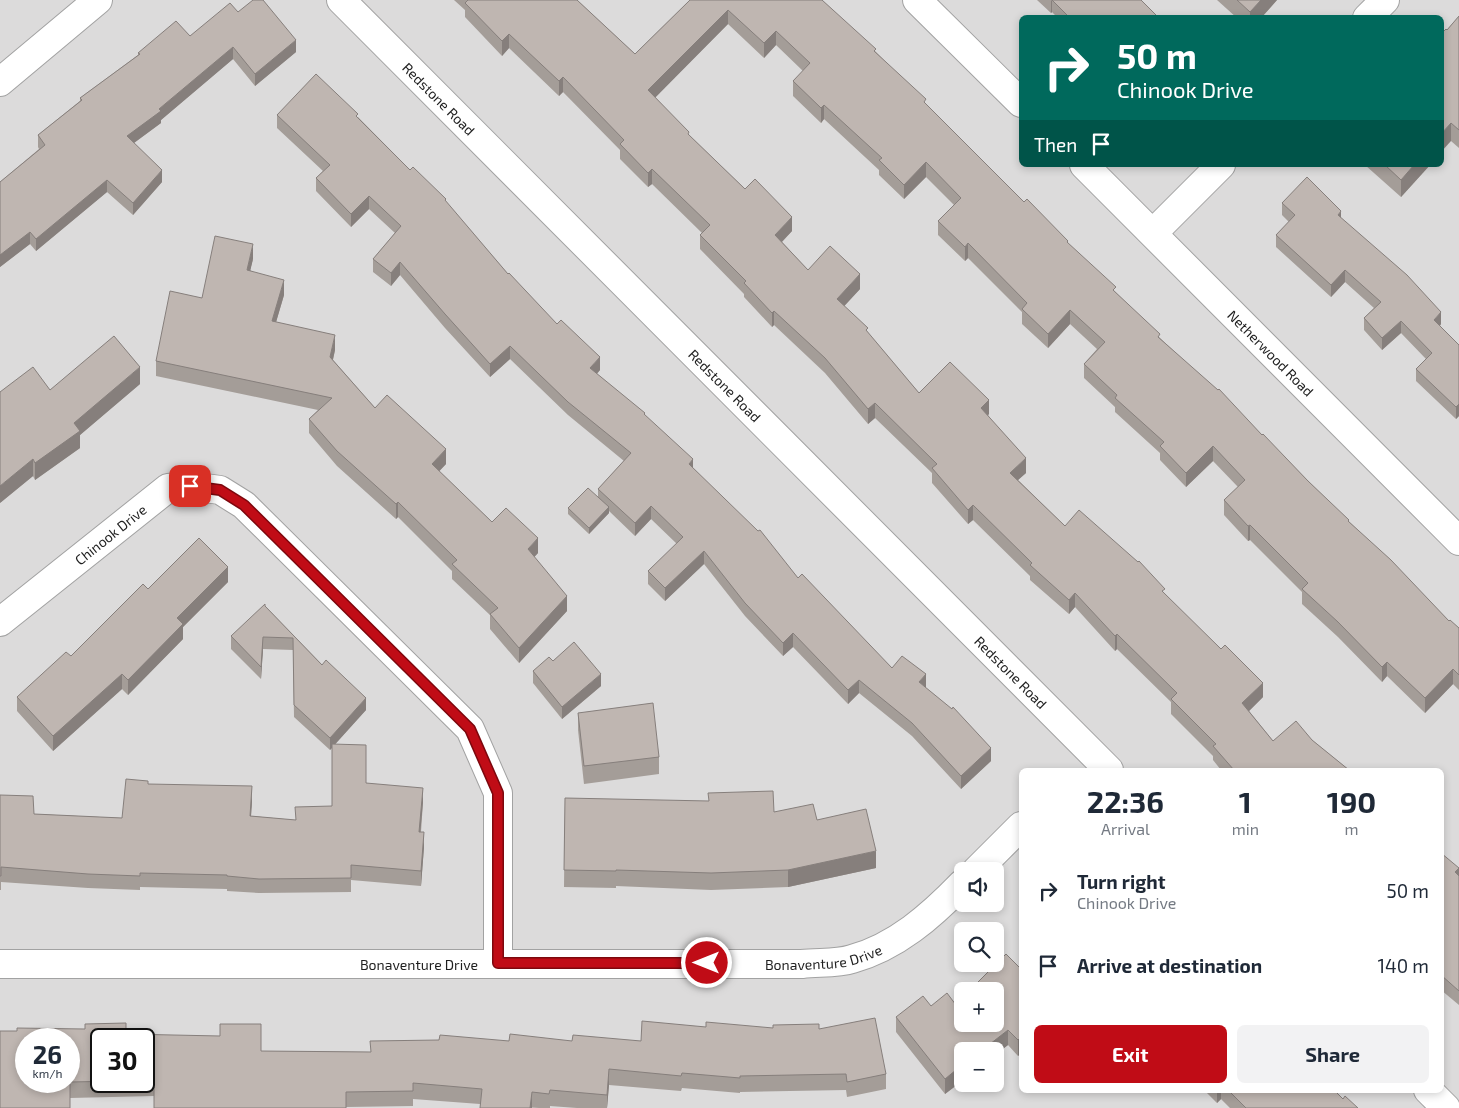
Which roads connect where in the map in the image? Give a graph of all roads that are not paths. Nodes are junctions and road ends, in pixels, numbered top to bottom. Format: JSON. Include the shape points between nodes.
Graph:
{"nodes":[{"id":1,"x":98,"y":0,"type":"edge"},
{"id":2,"x":341,"y":0,"type":"edge"},
{"id":3,"x":917,"y":0,"type":"edge"},
{"id":4,"x":1385,"y":0,"type":"edge"},
{"id":5,"x":1370,"y":15,"type":"edge"},
{"id":6,"x":0,"y":82,"type":"edge"},
{"id":7,"x":1019,"y":101,"type":"edge"},
{"id":8,"x":1086,"y":167,"type":"edge"},
{"id":9,"x":1219,"y":167,"type":"edge"},
{"id":10,"x":1153,"y":233,"type":"junction"},
{"id":11,"x":1457,"y":534,"type":"edge"},
{"id":12,"x":0,"y":622,"type":"edge"},
{"id":13,"x":1094,"y":765,"type":"edge"},
{"id":14,"x":1019,"y":828,"type":"edge"},
{"id":15,"x":985,"y":862,"type":"edge"},
{"id":16,"x":954,"y":892,"type":"edge"},
{"id":17,"x":498,"y":963,"type":"junction"},
{"id":18,"x":0,"y":964,"type":"edge"},
{"id":19,"x":1431,"y":1093,"type":"edge"},
{"id":20,"x":1446,"y":1108,"type":"edge"}],
"edges":[{"from":1,"to":6,"type":"street"},
{"from":2,"to":13,"type":"street","name":"Redstone Road"},
{"from":3,"to":7,"type":"street"},
{"from":4,"to":5,"type":"street"},
{"from":8,"to":10,"type":"street","name":"Netherwood Road"},
{"from":9,"to":10,"type":"street"},
{"from":10,"to":11,"type":"street","name":"Netherwood Road"},
{"from":12,"to":17,"type":"street","name":"Chinook Drive","via":[[168,488],[190,486],[220,490],[244,505],[470,729],[498,793]]},
{"from":14,"to":15,"type":"street"},
{"from":16,"to":17,"type":"street","name":"Bonaventure Drive","via":[[934,912],[887,946],[851,960],[802,964]]},
{"from":17,"to":18,"type":"street","name":"Bonaventure Drive"},
{"from":19,"to":20,"type":"street"}]}
